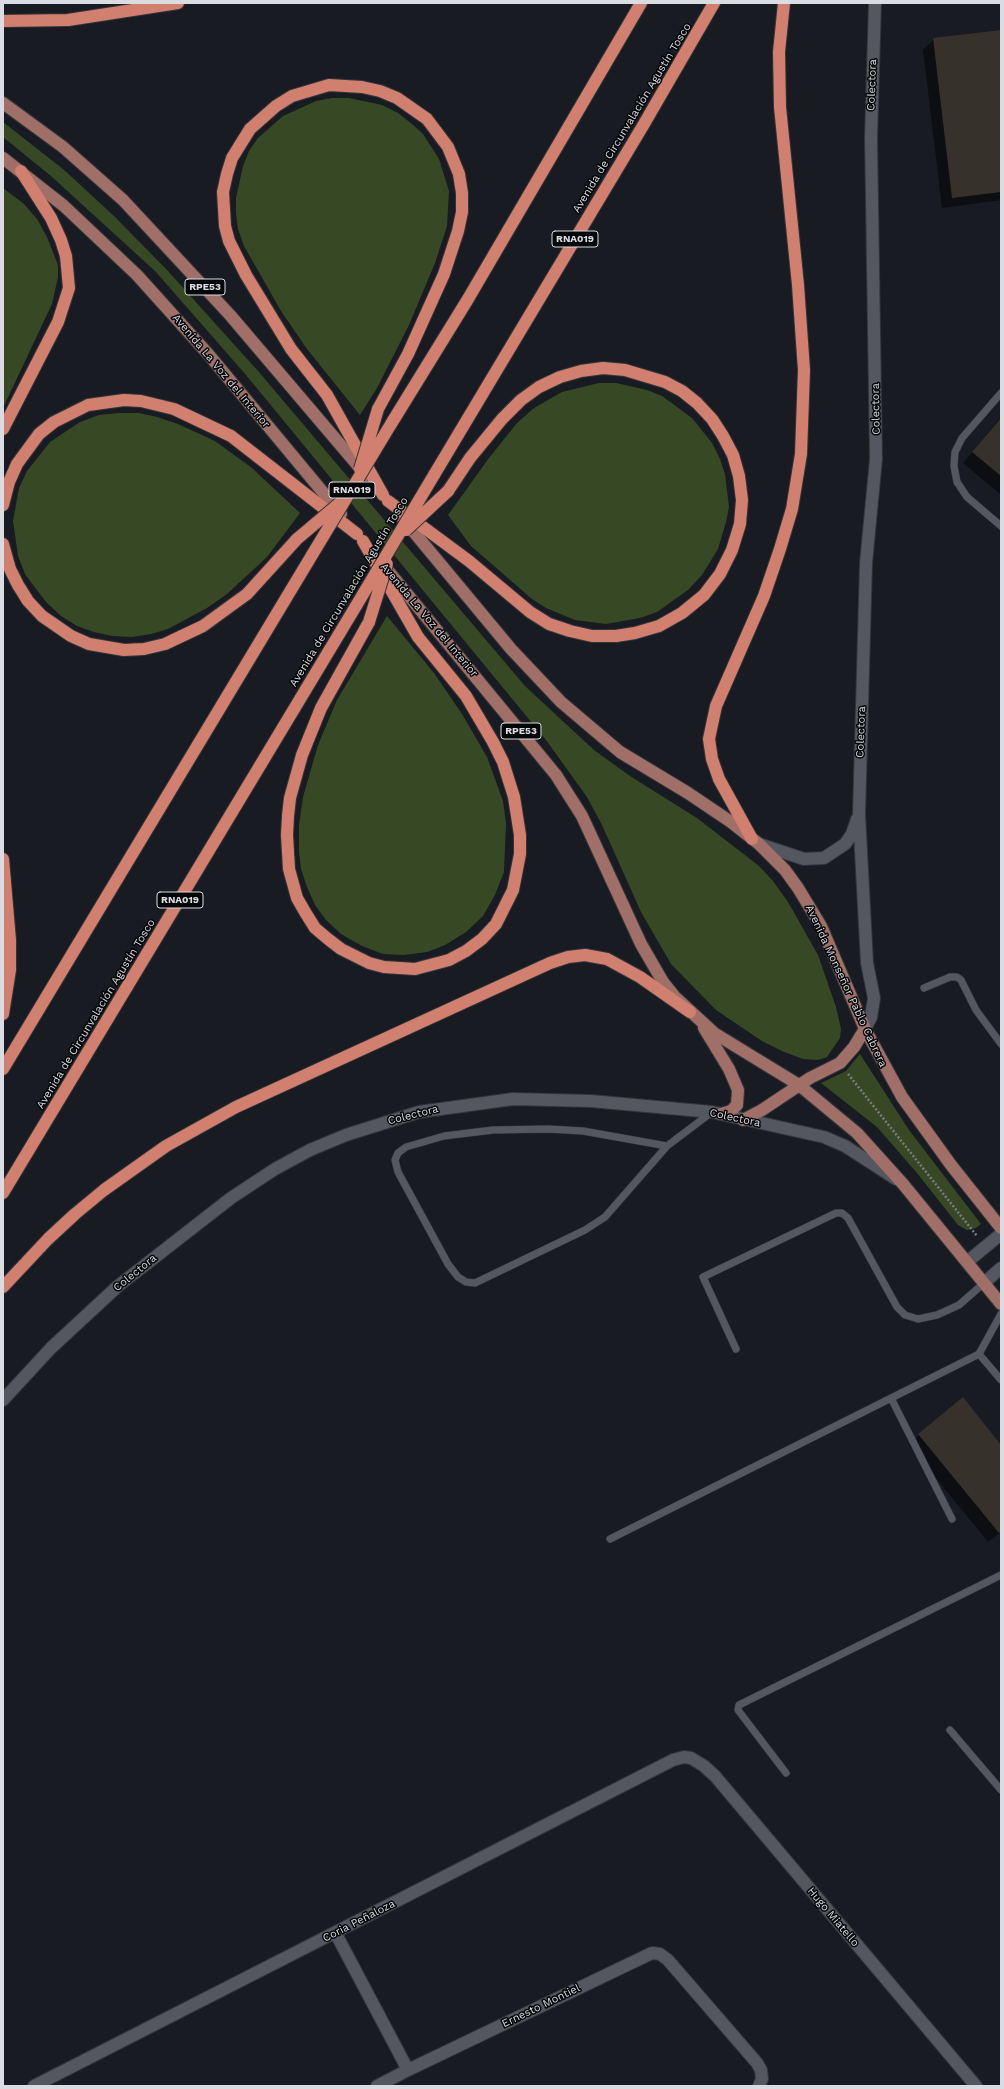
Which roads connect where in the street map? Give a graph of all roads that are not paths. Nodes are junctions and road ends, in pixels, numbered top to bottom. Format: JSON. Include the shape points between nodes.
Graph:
{"nodes":[{"id":1,"x":178,"y":3,"type":"edge"},
{"id":2,"x":641,"y":3,"type":"edge"},
{"id":3,"x":714,"y":3,"type":"edge"},
{"id":4,"x":784,"y":3,"type":"edge"},
{"id":5,"x":875,"y":3,"type":"edge"},
{"id":6,"x":3,"y":21,"type":"edge"},
{"id":7,"x":3,"y":103,"type":"edge"},
{"id":8,"x":5,"y":160,"type":"edge"},
{"id":9,"x":21,"y":171,"type":"junction"},
{"id":10,"x":1001,"y":393,"type":"edge"},
{"id":11,"x":3,"y":429,"type":"edge"},
{"id":12,"x":352,"y":491,"type":"junction"},
{"id":13,"x":385,"y":498,"type":"junction"},
{"id":14,"x":3,"y":505,"type":"edge"},
{"id":15,"x":1001,"y":526,"type":"edge"},
{"id":16,"x":360,"y":538,"type":"junction"},
{"id":17,"x":395,"y":542,"type":"junction"},
{"id":18,"x":3,"y":544,"type":"edge"},
{"id":19,"x":859,"y":814,"type":"junction"},
{"id":20,"x":756,"y":842,"type":"junction"},
{"id":21,"x":3,"y":859,"type":"edge"},
{"id":22,"x":924,"y":988,"type":"dead end"},
{"id":23,"x":690,"y":1012,"type":"junction"},
{"id":24,"x":3,"y":1014,"type":"edge"},
{"id":25,"x":700,"y":1022,"type":"junction"},
{"id":26,"x":865,"y":1029,"type":"junction"},
{"id":27,"x":1001,"y":1044,"type":"edge"},
{"id":28,"x":3,"y":1069,"type":"edge"},
{"id":29,"x":799,"y":1085,"type":"junction"},
{"id":30,"x":717,"y":1113,"type":"junction"},
{"id":31,"x":743,"y":1120,"type":"junction"},
{"id":32,"x":667,"y":1146,"type":"junction"},
{"id":33,"x":903,"y":1184,"type":"junction"},
{"id":34,"x":3,"y":1193,"type":"edge"},
{"id":35,"x":1001,"y":1228,"type":"edge"},
{"id":36,"x":1001,"y":1234,"type":"edge"},
{"id":37,"x":967,"y":1262,"type":"junction"},
{"id":38,"x":1001,"y":1268,"type":"edge"},
{"id":39,"x":984,"y":1283,"type":"junction"},
{"id":40,"x":3,"y":1287,"type":"edge"},
{"id":41,"x":1001,"y":1304,"type":"edge"},
{"id":42,"x":1001,"y":1314,"type":"edge"},
{"id":43,"x":736,"y":1349,"type":"dead end"},
{"id":44,"x":979,"y":1354,"type":"junction"},
{"id":45,"x":1001,"y":1380,"type":"edge"},
{"id":46,"x":891,"y":1398,"type":"junction"},
{"id":47,"x":3,"y":1400,"type":"edge"},
{"id":48,"x":952,"y":1519,"type":"dead end"},
{"id":49,"x":610,"y":1539,"type":"dead end"},
{"id":50,"x":1001,"y":1575,"type":"edge"},
{"id":51,"x":950,"y":1730,"type":"dead end"},
{"id":52,"x":684,"y":1757,"type":"joint"},
{"id":53,"x":786,"y":1773,"type":"dead end"},
{"id":54,"x":1001,"y":1790,"type":"edge"},
{"id":55,"x":336,"y":1934,"type":"junction"},
{"id":56,"x":408,"y":2070,"type":"junction"},
{"id":57,"x":34,"y":2086,"type":"edge"},
{"id":58,"x":377,"y":2086,"type":"edge"},
{"id":59,"x":759,"y":2086,"type":"edge"},
{"id":60,"x":976,"y":2086,"type":"edge"}],
"edges":[{"from":1,"to":6,"type":"highway","via":[[68,20]]},
{"from":2,"to":12,"type":"highway","number":"RNA019","bridge":true,"via":[[472,293]]},
{"from":3,"to":17,"type":"highway","name":"Avenida de Circunvalación Agustín Tosco","number":"RNA019","bridge":true},
{"from":4,"to":20,"type":"highway","via":[[779,52],[780,107],[804,370],[801,454],[792,509],[780,549],[758,609],[716,706],[709,739],[719,779]]},
{"from":5,"to":19,"type":"street","name":"Colectora","via":[[871,145],[876,459],[866,563]]},
{"from":7,"to":13,"type":"main road","number":"RPE53","via":[[69,152],[123,200],[230,315]]},
{"from":8,"to":9,"type":"main road","name":"Avenida La Voz del Interior","number":"RPE53"},
{"from":9,"to":11,"type":"highway","via":[[51,218],[61,240],[67,262],[69,288],[58,322]]},
{"from":9,"to":16,"type":"main road","name":"Avenida La Voz del Interior","number":"RPE53","via":[[92,231],[160,300],[214,361]]},
{"from":10,"to":15,"type":"lane","via":[[962,438],[955,452],[954,466],[958,482],[967,497]]},
{"from":12,"to":13,"type":"highway","bridge":true,"via":[[378,409],[408,354],[444,274],[458,231],[462,193],[459,174],[448,147],[427,120],[397,98],[380,91],[329,85],[292,96],[276,106],[250,129],[232,158],[227,174],[223,192],[225,226],[229,241],[246,275],[291,349],[327,395]]},
{"from":12,"to":18,"type":"highway","bridge":true,"via":[[297,539],[247,594],[203,626],[165,644],[144,649],[124,650],[89,644],[71,636],[42,616],[18,585],[10,570]]},
{"from":12,"to":28,"type":"highway","number":"RNA019","bridge":true},
{"from":13,"to":17,"type":"highway","bridge":true,"via":[[469,561],[530,612],[549,624],[592,636],[616,636],[659,626],[682,613],[704,595],[720,574],[732,550],[740,524],[742,500],[739,476],[733,455],[712,419],[682,392],[645,374],[603,368],[581,371],[539,387],[521,400],[470,458],[448,491]]},
{"from":13,"to":20,"type":"main road","name":"Avenida Monseñor Pablo Cabrera","number":"RPE53","via":[[496,630],[561,702],[602,739],[688,793]]},
{"from":14,"to":16,"type":"highway","via":[[17,464],[39,434],[54,422],[88,405],[141,401],[174,409],[232,436]]},
{"from":16,"to":17,"type":"highway","bridge":true,"via":[[418,637],[466,696],[494,742],[514,797],[520,834],[520,854],[513,890],[496,924],[466,951],[443,962],[415,968],[391,968],[369,963],[341,949],[315,928],[297,898],[289,870],[286,835],[290,798],[302,755],[321,708],[368,622]]},
{"from":16,"to":23,"type":"main road","name":"Avenida La Voz del Interior","number":"RPE53","via":[[556,775],[582,816],[641,944],[663,982]]},
{"from":17,"to":34,"type":"highway","name":"Avenida de Circunvalación Agustín Tosco","number":"RNA019","bridge":true},
{"from":19,"to":20,"type":"street","via":[[852,834],[845,844],[824,858],[804,859]]},
{"from":19,"to":26,"type":"street","via":[[867,963],[874,998],[871,1017]]},
{"from":20,"to":26,"type":"main road","name":"Avenida Monseñor Pablo Cabrera","via":[[785,870],[811,908],[834,954]]},
{"from":21,"to":24,"type":"highway","via":[[10,940],[10,970]]},
{"from":22,"to":27,"type":"lane","via":[[950,977],[957,977],[980,1017]]},
{"from":23,"to":25,"type":"main road"},
{"from":23,"to":40,"type":"highway","via":[[640,977],[607,959],[585,955],[550,963],[236,1107],[166,1146],[121,1177],[75,1214]]},
{"from":25,"to":29,"type":"main road","via":[[727,1042]]},
{"from":25,"to":30,"type":"main road","via":[[729,1068],[738,1090],[737,1105],[731,1111]]},
{"from":26,"to":29,"type":"main road","via":[[840,1062]]},
{"from":26,"to":35,"type":"main road","name":"Avenida Monseñor Pablo Cabrera","via":[[915,1117]]},
{"from":29,"to":31,"type":"main road"},
{"from":29,"to":33,"type":"main road","via":[[857,1133]]},
{"from":30,"to":31,"type":"street","name":"Colectora"},
{"from":30,"to":32,"type":"lane"},
{"from":30,"to":47,"type":"street","name":"Colectora","via":[[591,1101],[513,1099],[447,1106],[419,1112],[346,1135],[310,1150],[275,1170],[194,1225],[84,1316]]},
{"from":31,"to":33,"type":"street","name":"Colectora","via":[[824,1137],[844,1146]]},
{"from":32,"to":32,"type":"lane","via":[[605,1217],[585,1230],[475,1283],[466,1282],[458,1277],[448,1264],[398,1172],[395,1160],[398,1153],[406,1147],[444,1136],[493,1130],[583,1131]]},
{"from":33,"to":37,"type":"main road"},
{"from":36,"to":37,"type":"street"},
{"from":37,"to":39,"type":"main road"},
{"from":38,"to":39,"type":"street"},
{"from":39,"to":41,"type":"main road"},
{"from":39,"to":43,"type":"lane","via":[[959,1305],[937,1315],[918,1319],[905,1315],[897,1307],[848,1218],[836,1212],[703,1277]]},
{"from":42,"to":44,"type":"lane"},
{"from":44,"to":45,"type":"lane"},
{"from":44,"to":46,"type":"lane"},
{"from":46,"to":48,"type":"lane"},
{"from":46,"to":49,"type":"lane"},
{"from":50,"to":53,"type":"lane","via":[[739,1705],[738,1710]]},
{"from":51,"to":54,"type":"lane"},
{"from":52,"to":55,"type":"street","name":"Coria Peñaloza","via":[[673,1760]]},
{"from":52,"to":60,"type":"street","name":"Hugo Miatello","via":[[704,1766],[715,1776]]},
{"from":55,"to":56,"type":"street"},
{"from":55,"to":57,"type":"street","name":"Coria Peñaloza"},
{"from":56,"to":58,"type":"street","name":"Ernesto Montiel"},
{"from":56,"to":59,"type":"street","name":"Ernesto Montiel","via":[[652,1953],[660,1954],[668,1960],[756,2063],[761,2070],[762,2079]]}]}
